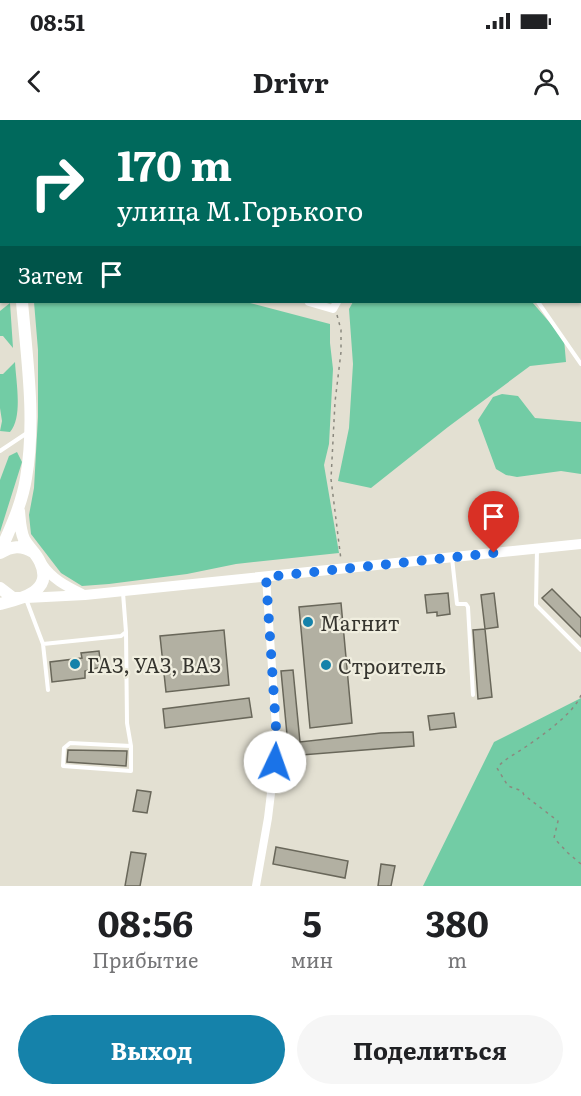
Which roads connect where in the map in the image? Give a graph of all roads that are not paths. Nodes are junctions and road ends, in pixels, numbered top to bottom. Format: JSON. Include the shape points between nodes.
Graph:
{"nodes":[{"id":1,"x":22,"y":303,"type":"edge"},
{"id":2,"x":318,"y":303,"type":"edge"},
{"id":3,"x":539,"y":303,"type":"edge"},
{"id":4,"x":335,"y":305,"type":"edge"},
{"id":5,"x":581,"y":364,"type":"edge"},
{"id":6,"x":30,"y":431,"type":"junction"},
{"id":7,"x":0,"y":451,"type":"edge"},
{"id":8,"x":19,"y":504,"type":"junction"},
{"id":9,"x":581,"y":544,"type":"edge"},
{"id":10,"x":537,"y":549,"type":"junction"},
{"id":11,"x":0,"y":553,"type":"edge"},
{"id":12,"x":37,"y":556,"type":"junction"},
{"id":13,"x":452,"y":557,"type":"junction"},
{"id":14,"x":266,"y":577,"type":"junction"},
{"id":15,"x":0,"y":588,"type":"edge"},
{"id":16,"x":123,"y":591,"type":"junction"},
{"id":17,"x":85,"y":595,"type":"junction"},
{"id":18,"x":26,"y":598,"type":"junction"},
{"id":19,"x":0,"y":604,"type":"edge"},
{"id":20,"x":126,"y":632,"type":"junction"},
{"id":21,"x":43,"y":644,"type":"junction"},
{"id":22,"x":581,"y":650,"type":"edge"},
{"id":23,"x":48,"y":690,"type":"dead end"},
{"id":24,"x":473,"y":696,"type":"dead end"},
{"id":25,"x":131,"y":746,"type":"junction"},
{"id":26,"x":256,"y":886,"type":"edge"}],
"edges":[{"from":1,"to":6,"type":"main road"},
{"from":2,"to":4,"type":"street"},
{"from":3,"to":5,"type":"lane"},
{"from":6,"to":7,"type":"lane"},
{"from":6,"to":8,"type":"main road","via":[[26,480]]},
{"from":8,"to":11,"type":"main road"},
{"from":8,"to":12,"type":"main road","via":[[24,539]]},
{"from":9,"to":10,"type":"main road"},
{"from":10,"to":13,"type":"main road"},
{"from":10,"to":22,"type":"lane","via":[[536,605]]},
{"from":11,"to":12,"type":"main road","via":[[14,546]]},
{"from":12,"to":17,"type":"main road","via":[[54,578]]},
{"from":12,"to":18,"type":"main road","via":[[43,569],[41,581],[38,589]]},
{"from":13,"to":14,"type":"main road"},
{"from":13,"to":24,"type":"lane","via":[[457,604],[468,607]]},
{"from":14,"to":16,"type":"main road"},
{"from":14,"to":26,"type":"street","via":[[277,743]]},
{"from":15,"to":18,"type":"main road","via":[[13,598]]},
{"from":16,"to":17,"type":"main road"},
{"from":16,"to":20,"type":"lane"},
{"from":17,"to":18,"type":"main road"},
{"from":18,"to":19,"type":"main road"},
{"from":18,"to":21,"type":"lane"},
{"from":20,"to":21,"type":"lane","via":[[121,636]]},
{"from":20,"to":25,"type":"lane"},
{"from":21,"to":23,"type":"lane"},
{"from":25,"to":25,"type":"lane","via":[[131,771],[63,766],[64,748],[70,743]]}]}
